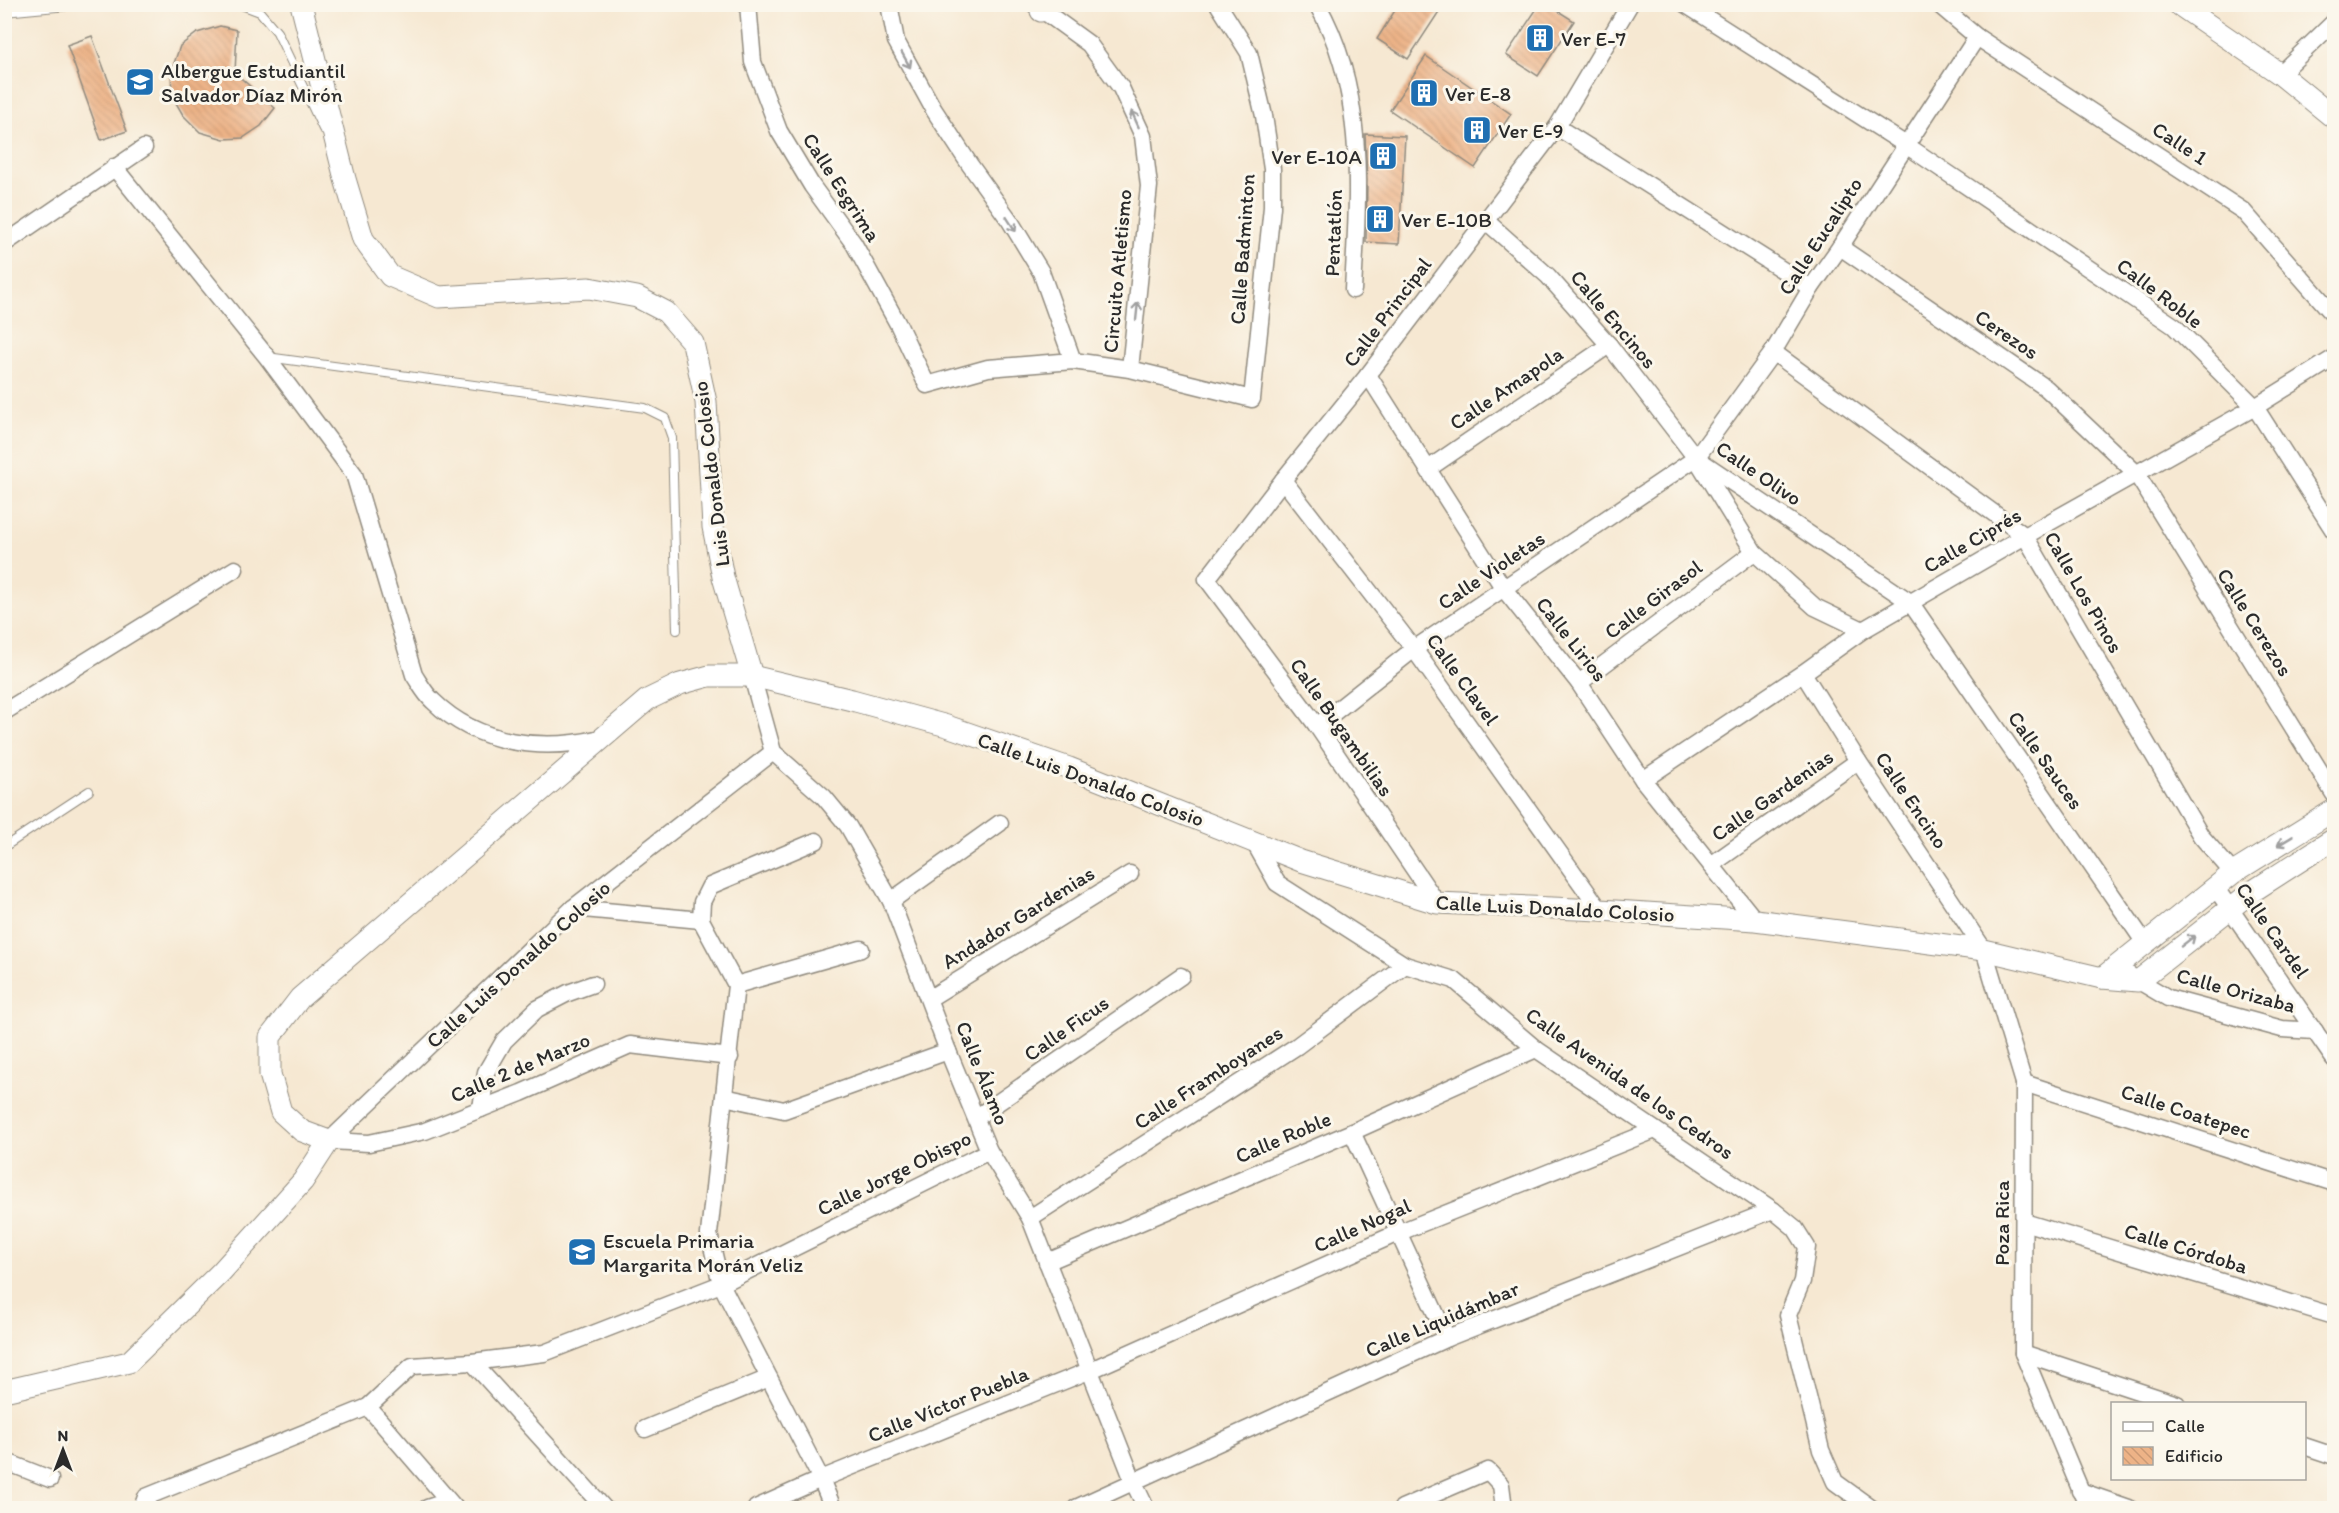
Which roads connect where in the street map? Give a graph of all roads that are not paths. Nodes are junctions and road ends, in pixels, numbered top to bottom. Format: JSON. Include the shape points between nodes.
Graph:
{"nodes":[{"id":1,"x":88,"y":4,"type":"edge"},
{"id":2,"x":239,"y":4,"type":"edge"},
{"id":3,"x":301,"y":4,"type":"edge"},
{"id":4,"x":748,"y":4,"type":"edge"},
{"id":5,"x":889,"y":4,"type":"edge"},
{"id":6,"x":1218,"y":4,"type":"edge"},
{"id":7,"x":1317,"y":4,"type":"edge"},
{"id":8,"x":1630,"y":4,"type":"edge"},
{"id":9,"x":1685,"y":4,"type":"edge"},
{"id":10,"x":1938,"y":4,"type":"edge"},
{"id":11,"x":2178,"y":4,"type":"edge"},
{"id":12,"x":1039,"y":7,"type":"edge"},
{"id":13,"x":4,"y":12,"type":"edge"},
{"id":14,"x":2334,"y":22,"type":"edge"},
{"id":15,"x":1977,"y":37,"type":"junction"},
{"id":16,"x":2280,"y":74,"type":"junction"},
{"id":17,"x":2334,"y":118,"type":"edge"},
{"id":18,"x":1557,"y":127,"type":"junction"},
{"id":19,"x":1906,"y":145,"type":"junction"},
{"id":20,"x":144,"y":148,"type":"dead end"},
{"id":21,"x":114,"y":167,"type":"junction"},
{"id":22,"x":345,"y":179,"type":"junction"},
{"id":23,"x":1485,"y":220,"type":"junction"},
{"id":24,"x":4,"y":244,"type":"edge"},
{"id":25,"x":1840,"y":247,"type":"junction"},
{"id":26,"x":1811,"y":288,"type":"junction"},
{"id":27,"x":1353,"y":291,"type":"dead end"},
{"id":28,"x":2334,"y":315,"type":"edge"},
{"id":29,"x":1609,"y":345,"type":"junction"},
{"id":30,"x":1773,"y":352,"type":"junction"},
{"id":31,"x":267,"y":357,"type":"junction"},
{"id":32,"x":2334,"y":358,"type":"edge"},
{"id":33,"x":1073,"y":361,"type":"junction"},
{"id":34,"x":1130,"y":369,"type":"junction"},
{"id":35,"x":1368,"y":375,"type":"junction"},
{"id":36,"x":2255,"y":407,"type":"junction"},
{"id":37,"x":1696,"y":458,"type":"junction"},
{"id":38,"x":1428,"y":469,"type":"junction"},
{"id":39,"x":2136,"y":473,"type":"junction"},
{"id":40,"x":1283,"y":480,"type":"junction"},
{"id":41,"x":2334,"y":531,"type":"edge"},
{"id":42,"x":2025,"y":536,"type":"junction"},
{"id":43,"x":1754,"y":552,"type":"junction"},
{"id":44,"x":235,"y":569,"type":"dead end"},
{"id":45,"x":1207,"y":579,"type":"joint"},
{"id":46,"x":1504,"y":589,"type":"junction"},
{"id":47,"x":1911,"y":602,"type":"junction"},
{"id":48,"x":678,"y":630,"type":"dead end"},
{"id":49,"x":1863,"y":630,"type":"junction"},
{"id":50,"x":1414,"y":649,"type":"junction"},
{"id":51,"x":1803,"y":673,"type":"junction"},
{"id":52,"x":752,"y":676,"type":"junction"},
{"id":53,"x":1579,"y":683,"type":"junction"},
{"id":54,"x":4,"y":712,"type":"edge"},
{"id":55,"x":1317,"y":726,"type":"junction"},
{"id":56,"x":605,"y":736,"type":"junction"},
{"id":57,"x":773,"y":752,"type":"junction"},
{"id":58,"x":1858,"y":760,"type":"junction"},
{"id":59,"x":1643,"y":780,"type":"junction"},
{"id":60,"x":89,"y":791,"type":"dead end"},
{"id":61,"x":2334,"y":794,"type":"edge"},
{"id":62,"x":2331,"y":819,"type":"edge"},
{"id":63,"x":1000,"y":823,"type":"dead end"},
{"id":64,"x":2334,"y":838,"type":"edge"},
{"id":65,"x":1253,"y":840,"type":"junction"},
{"id":66,"x":816,"y":842,"type":"dead end"},
{"id":67,"x":4,"y":847,"type":"edge"},
{"id":68,"x":1711,"y":866,"type":"junction"},
{"id":69,"x":2233,"y":873,"type":"junction"},
{"id":70,"x":1130,"y":874,"type":"dead end"},
{"id":71,"x":2215,"y":887,"type":"junction"},
{"id":72,"x":891,"y":901,"type":"junction"},
{"id":73,"x":1437,"y":903,"type":"junction"},
{"id":74,"x":573,"y":908,"type":"junction"},
{"id":75,"x":1600,"y":909,"type":"junction"},
{"id":76,"x":2230,"y":909,"type":"junction"},
{"id":77,"x":701,"y":920,"type":"junction"},
{"id":78,"x":1755,"y":920,"type":"junction"},
{"id":79,"x":2145,"y":943,"type":"junction"},
{"id":80,"x":861,"y":949,"type":"dead end"},
{"id":81,"x":1984,"y":950,"type":"junction"},
{"id":82,"x":1405,"y":965,"type":"junction"},
{"id":83,"x":2109,"y":973,"type":"junction"},
{"id":84,"x":1181,"y":976,"type":"dead end"},
{"id":85,"x":2138,"y":981,"type":"junction"},
{"id":86,"x":593,"y":984,"type":"dead end"},
{"id":87,"x":736,"y":985,"type":"junction"},
{"id":88,"x":930,"y":998,"type":"junction"},
{"id":89,"x":2315,"y":1030,"type":"junction"},
{"id":90,"x":1536,"y":1049,"type":"junction"},
{"id":91,"x":948,"y":1051,"type":"junction"},
{"id":92,"x":730,"y":1057,"type":"junction"},
{"id":93,"x":2334,"y":1059,"type":"edge"},
{"id":94,"x":2024,"y":1083,"type":"junction"},
{"id":95,"x":724,"y":1097,"type":"junction"},
{"id":96,"x":481,"y":1109,"type":"junction"},
{"id":97,"x":977,"y":1117,"type":"junction"},
{"id":98,"x":1655,"y":1130,"type":"junction"},
{"id":99,"x":1352,"y":1132,"type":"junction"},
{"id":100,"x":329,"y":1141,"type":"junction"},
{"id":101,"x":989,"y":1151,"type":"junction"},
{"id":102,"x":2334,"y":1183,"type":"edge"},
{"id":103,"x":1773,"y":1210,"type":"junction"},
{"id":104,"x":1030,"y":1218,"type":"junction"},
{"id":105,"x":2024,"y":1222,"type":"junction"},
{"id":106,"x":1400,"y":1232,"type":"junction"},
{"id":107,"x":1047,"y":1262,"type":"junction"},
{"id":108,"x":722,"y":1284,"type":"junction"},
{"id":109,"x":2334,"y":1316,"type":"edge"},
{"id":110,"x":1447,"y":1338,"type":"junction"},
{"id":111,"x":2023,"y":1353,"type":"junction"},
{"id":112,"x":472,"y":1362,"type":"junction"},
{"id":113,"x":1091,"y":1370,"type":"junction"},
{"id":114,"x":770,"y":1378,"type":"junction"},
{"id":115,"x":4,"y":1391,"type":"edge"},
{"id":116,"x":2171,"y":1402,"type":"edge"},
{"id":117,"x":368,"y":1407,"type":"junction"},
{"id":118,"x":645,"y":1429,"type":"dead end"},
{"id":119,"x":2306,"y":1447,"type":"edge"},
{"id":120,"x":2334,"y":1455,"type":"edge"},
{"id":121,"x":4,"y":1461,"type":"edge"},
{"id":122,"x":50,"y":1479,"type":"dead end"},
{"id":123,"x":821,"y":1479,"type":"junction"},
{"id":124,"x":1134,"y":1483,"type":"junction"},
{"id":125,"x":2080,"y":1491,"type":"junction"},
{"id":126,"x":144,"y":1503,"type":"edge"},
{"id":127,"x":451,"y":1505,"type":"edge"},
{"id":128,"x":427,"y":1509,"type":"edge"},
{"id":129,"x":604,"y":1509,"type":"edge"},
{"id":130,"x":756,"y":1509,"type":"edge"},
{"id":131,"x":833,"y":1509,"type":"edge"},
{"id":132,"x":1076,"y":1509,"type":"edge"},
{"id":133,"x":1146,"y":1509,"type":"edge"},
{"id":134,"x":1402,"y":1509,"type":"edge"},
{"id":135,"x":1504,"y":1509,"type":"edge"},
{"id":136,"x":1870,"y":1509,"type":"edge"},
{"id":137,"x":2088,"y":1509,"type":"edge"},
{"id":138,"x":2129,"y":1509,"type":"edge"}],
"edges":[{"from":1,"to":13,"type":"lane"},
{"from":2,"to":22,"type":"lane","via":[[260,12],[277,32]]},
{"from":3,"to":22,"type":"street","name":"Luis Donaldo Colosio"},
{"from":4,"to":33,"type":"street","name":"Calle Esgrima","via":[[753,62],[778,131],[854,244],[927,385],[988,368]]},
{"from":5,"to":33,"type":"street","name":"Circuito Atletismo","one_way":true,"via":[[896,40],[928,100],[1041,272]]},
{"from":6,"to":34,"type":"street","name":"Calle Badminton","via":[[1249,53],[1272,169],[1272,207],[1252,399]]},
{"from":7,"to":27,"type":"street","name":"Pentatlón","via":[[1344,69],[1353,116],[1357,168]]},
{"from":8,"to":18,"type":"street","name":"Calle Principal"},
{"from":9,"to":19,"type":"street","name":"Calle Roble"},
{"from":10,"to":15,"type":"street","name":"Calle 1"},
{"from":11,"to":16,"type":"street"},
{"from":34,"to":12,"type":"street","name":"Circuito Atletismo","one_way":true,"via":[[1149,186],[1143,136],[1121,88],[1089,44]]},
{"from":14,"to":16,"type":"street"},
{"from":15,"to":19,"type":"street","name":"Calle Eucalipto"},
{"from":15,"to":28,"type":"street","name":"Calle 1","via":[[2243,211]]},
{"from":16,"to":17,"type":"street"},
{"from":18,"to":23,"type":"street","name":"Calle Principal"},
{"from":18,"to":26,"type":"street"},
{"from":19,"to":25,"type":"street","name":"Calle Eucalipto"},
{"from":19,"to":36,"type":"street","name":"Calle Roble","via":[[2174,326]]},
{"from":20,"to":21,"type":"street"},
{"from":21,"to":24,"type":"street"},
{"from":21,"to":31,"type":"street"},
{"from":22,"to":52,"type":"street","name":"Luis Donaldo Colosio","via":[[363,239],[390,276],[439,297],[589,288],[637,297],[666,312],[686,335],[693,344],[706,402],[713,527]]},
{"from":23,"to":29,"type":"street","name":"Calle Encinos","via":[[1548,276]]},
{"from":23,"to":35,"type":"street","name":"Calle Principal"},
{"from":25,"to":26,"type":"street","name":"Calle Eucalipto"},
{"from":25,"to":39,"type":"street","name":"Cerezos","via":[[2046,387]]},
{"from":26,"to":30,"type":"street","name":"Calle Eucalipto"},
{"from":29,"to":37,"type":"street","name":"Calle Encinos"},
{"from":29,"to":38,"type":"street","name":"Calle Amapola"},
{"from":30,"to":37,"type":"street","name":"Calle Eucalipto"},
{"from":30,"to":42,"type":"street","name":"Calle Los Pinos"},
{"from":31,"to":48,"type":"lane","via":[[645,408],[665,418],[672,438]]},
{"from":31,"to":56,"type":"street","via":[[354,474],[414,675],[431,700],[463,725],[495,737],[535,745],[572,745]]},
{"from":32,"to":36,"type":"street","name":"Calle Ciprés"},
{"from":33,"to":34,"type":"street"},
{"from":35,"to":38,"type":"street","name":"Calle Lirios"},
{"from":35,"to":40,"type":"street","name":"Calle Principal"},
{"from":36,"to":39,"type":"street","name":"Calle Ciprés"},
{"from":36,"to":41,"type":"street","name":"Calle Roble"},
{"from":37,"to":43,"type":"street","name":"Calle Olivo"},
{"from":37,"to":46,"type":"street","name":"Calle Violetas"},
{"from":37,"to":47,"type":"street","name":"Calle Olivo"},
{"from":38,"to":46,"type":"street","name":"Calle Lirios"},
{"from":39,"to":42,"type":"street","name":"Calle Ciprés"},
{"from":39,"to":61,"type":"street","name":"Calle Cerezos"},
{"from":40,"to":45,"type":"street","name":"Calle Principal"},
{"from":40,"to":50,"type":"street","name":"Calle Clavel"},
{"from":42,"to":47,"type":"street","name":"Calle Ciprés"},
{"from":42,"to":69,"type":"street","name":"Calle Los Pinos","via":[[2202,837]]},
{"from":43,"to":49,"type":"street","name":"Calle Olivo","via":[[1815,607]]},
{"from":43,"to":53,"type":"street","name":"Calle Girasol"},
{"from":44,"to":54,"type":"street"},
{"from":45,"to":55,"type":"street","name":"Calle Bugambilias"},
{"from":46,"to":50,"type":"street","name":"Calle Violetas"},
{"from":46,"to":53,"type":"street","name":"Calle Lirios"},
{"from":47,"to":49,"type":"street","name":"Calle Ciprés"},
{"from":47,"to":79,"type":"street","name":"Calle Sauces"},
{"from":49,"to":51,"type":"street","name":"Calle Ciprés"},
{"from":50,"to":55,"type":"street","name":"Calle Violetas"},
{"from":50,"to":75,"type":"street","name":"Calle Clavel"},
{"from":51,"to":58,"type":"street","name":"Calle Encino"},
{"from":51,"to":59,"type":"street","name":"Calle Ciprés"},
{"from":52,"to":56,"type":"street","name":"Calle Luis Donaldo Colosio","via":[[709,676],[680,684],[647,700]]},
{"from":52,"to":57,"type":"street"},
{"from":52,"to":65,"type":"street","name":"Calle Luis Donaldo Colosio","via":[[947,726],[1069,768]]},
{"from":53,"to":59,"type":"street","name":"Calle Lirios"},
{"from":55,"to":73,"type":"street","name":"Calle Bugambilias"},
{"from":56,"to":100,"type":"street","name":"Calle Luis Donaldo Colosio","via":[[300,998],[270,1037],[270,1074],[281,1112],[302,1131]]},
{"from":57,"to":72,"type":"street","name":"Calle Álamo","via":[[824,797],[848,826]]},
{"from":57,"to":74,"type":"street","name":"Calle Luis Donaldo Colosio"},
{"from":58,"to":68,"type":"street","name":"Calle Gardenias"},
{"from":58,"to":81,"type":"street","name":"Calle Encino"},
{"from":59,"to":68,"type":"street","name":"Calle Lirios"},
{"from":60,"to":67,"type":"lane"},
{"from":62,"to":69,"type":"street","one_way":true},
{"from":63,"to":72,"type":"street"},
{"from":64,"to":76,"type":"street"},
{"from":65,"to":73,"type":"street","name":"Calle Luis Donaldo Colosio","via":[[1301,861]]},
{"from":65,"to":82,"type":"street","name":"Calle Avenida de los Cedros","via":[[1277,883]]},
{"from":66,"to":77,"type":"street","via":[[710,886],[702,902]]},
{"from":68,"to":78,"type":"street","name":"Calle Lirios"},
{"from":69,"to":71,"type":"street"},
{"from":70,"to":88,"type":"street","name":"Andador Gardenias"},
{"from":71,"to":76,"type":"street","name":"Calle Cardel"},
{"from":71,"to":79,"type":"street"},
{"from":72,"to":88,"type":"street","name":"Calle Álamo"},
{"from":73,"to":75,"type":"street","name":"Calle Luis Donaldo Colosio"},
{"from":74,"to":77,"type":"street"},
{"from":74,"to":100,"type":"street","name":"Calle Luis Donaldo Colosio"},
{"from":75,"to":78,"type":"street","name":"Calle Luis Donaldo Colosio"},
{"from":85,"to":76,"type":"street","one_way":true},
{"from":76,"to":89,"type":"street","name":"Calle Cardel"},
{"from":77,"to":87,"type":"street"},
{"from":78,"to":81,"type":"street","name":"Calle Luis Donaldo Colosio"},
{"from":79,"to":83,"type":"street"},
{"from":80,"to":87,"type":"street"},
{"from":81,"to":83,"type":"street","name":"Calle Luis Donaldo Colosio"},
{"from":81,"to":94,"type":"street","name":"Poza Rica"},
{"from":82,"to":90,"type":"street","name":"Calle Avenida de los Cedros","via":[[1454,980]]},
{"from":82,"to":104,"type":"street","name":"Calle Framboyanes","via":[[1297,1046]]},
{"from":83,"to":85,"type":"street","name":"Calle Luis Donaldo Colosio"},
{"from":84,"to":97,"type":"street","name":"Calle Ficus"},
{"from":85,"to":89,"type":"street","name":"Calle Orizaba","via":[[2168,998],[2282,1029]]},
{"from":86,"to":96,"type":"street","via":[[537,1009],[504,1041],[486,1072]]},
{"from":87,"to":92,"type":"street"},
{"from":88,"to":91,"type":"street","name":"Calle Álamo"},
{"from":89,"to":93,"type":"street","name":"Calle Cardel"},
{"from":90,"to":98,"type":"street","name":"Calle Avenida de los Cedros"},
{"from":90,"to":99,"type":"street","name":"Calle Roble"},
{"from":91,"to":95,"type":"street","via":[[784,1110]]},
{"from":91,"to":97,"type":"street","name":"Calle Álamo"},
{"from":92,"to":95,"type":"street"},
{"from":92,"to":96,"type":"street","name":"Calle 2 de Marzo","via":[[630,1045]]},
{"from":94,"to":102,"type":"street","name":"Calle Coatepec"},
{"from":94,"to":105,"type":"street","name":"Poza Rica"},
{"from":95,"to":108,"type":"street","via":[[709,1234]]},
{"from":96,"to":100,"type":"street","name":"Calle 2 de Marzo","via":[[425,1131],[369,1143]]},
{"from":97,"to":101,"type":"street","name":"Calle Álamo"},
{"from":98,"to":103,"type":"street","name":"Calle Avenida de los Cedros"},
{"from":98,"to":106,"type":"street","name":"Calle Nogal"},
{"from":99,"to":106,"type":"street"},
{"from":99,"to":107,"type":"street","name":"Calle Roble"},
{"from":100,"to":115,"type":"street","via":[[303,1181],[229,1263],[129,1362]]},
{"from":101,"to":104,"type":"street","name":"Calle Álamo"},
{"from":101,"to":108,"type":"street","name":"Calle Jorge Obispo"},
{"from":103,"to":110,"type":"street","name":"Calle Liquidámbar"},
{"from":103,"to":136,"type":"street","name":"Calle Avenida de los Cedros","via":[[1795,1228],[1807,1247],[1802,1281],[1788,1315],[1821,1450],[1835,1482]]},
{"from":104,"to":107,"type":"street","name":"Calle Álamo"},
{"from":105,"to":109,"type":"street","name":"Calle Córdoba"},
{"from":105,"to":111,"type":"street","name":"Poza Rica"},
{"from":106,"to":110,"type":"street"},
{"from":106,"to":113,"type":"street","name":"Calle Nogal"},
{"from":107,"to":113,"type":"street","name":"Calle Álamo"},
{"from":108,"to":112,"type":"street","name":"Calle Jorge Obispo","via":[[544,1353]]},
{"from":108,"to":114,"type":"street"},
{"from":110,"to":124,"type":"street","name":"Calle Liquidámbar"},
{"from":111,"to":116,"type":"street"},
{"from":111,"to":125,"type":"street","name":"Poza Rica"},
{"from":112,"to":117,"type":"street","name":"Calle Jorge Obispo","via":[[412,1366]]},
{"from":112,"to":129,"type":"street"},
{"from":113,"to":123,"type":"street","name":"Calle Víctor Puebla"},
{"from":113,"to":124,"type":"street","name":"Calle Álamo"},
{"from":114,"to":118,"type":"street"},
{"from":114,"to":123,"type":"street"},
{"from":117,"to":126,"type":"street"},
{"from":117,"to":127,"type":"street"},
{"from":119,"to":120,"type":"street"},
{"from":121,"to":122,"type":"street"},
{"from":123,"to":130,"type":"street","name":"Calle Víctor Puebla"},
{"from":123,"to":131,"type":"street"},
{"from":124,"to":132,"type":"street","name":"Calle Liquidámbar"},
{"from":124,"to":133,"type":"street","name":"Calle Álamo"},
{"from":125,"to":137,"type":"street","name":"Poza Rica"},
{"from":125,"to":138,"type":"street"},
{"from":127,"to":128,"type":"street"},
{"from":134,"to":135,"type":"street","via":[[1488,1471],[1501,1485]]}]}
